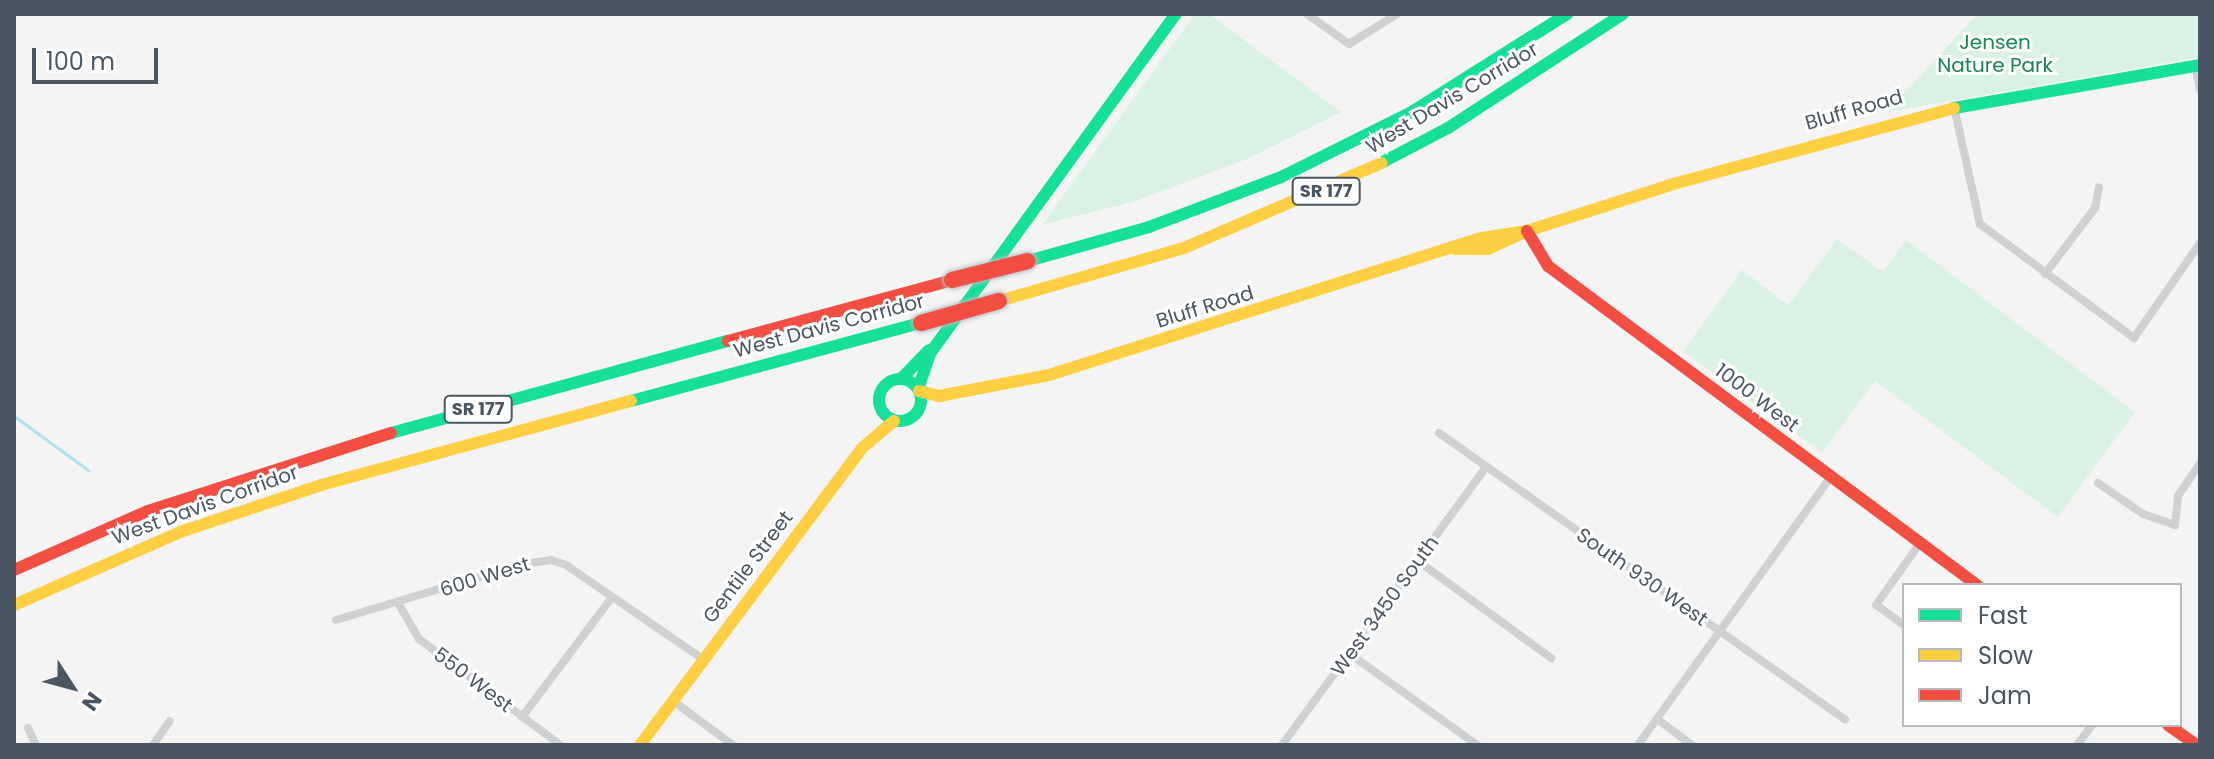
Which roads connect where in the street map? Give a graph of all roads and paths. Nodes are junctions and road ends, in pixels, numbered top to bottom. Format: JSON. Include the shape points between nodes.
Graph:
{"nodes":[{"id":1,"x":1176,"y":14,"type":"edge"},
{"id":2,"x":1307,"y":14,"type":"edge"},
{"id":3,"x":1397,"y":14,"type":"edge"},
{"id":4,"x":1567,"y":14,"type":"edge"},
{"id":5,"x":1623,"y":14,"type":"edge"},
{"id":6,"x":2198,"y":65,"type":"edge"},
{"id":7,"x":2200,"y":89,"type":"edge"},
{"id":8,"x":1954,"y":107,"type":"junction"},
{"id":9,"x":2099,"y":187,"type":"dead end"},
{"id":10,"x":1527,"y":231,"type":"junction"},
{"id":11,"x":2200,"y":243,"type":"edge"},
{"id":12,"x":2045,"y":274,"type":"junction"},
{"id":13,"x":938,"y":343,"type":"junction"},
{"id":14,"x":901,"y":379,"type":"junction"},
{"id":15,"x":918,"y":390,"type":"junction"},
{"id":16,"x":963,"y":392,"type":"junction"},
{"id":17,"x":879,"y":402,"type":"junction"},
{"id":18,"x":917,"y":413,"type":"junction"},
{"id":19,"x":894,"y":421,"type":"junction"},
{"id":20,"x":1439,"y":433,"type":"dead end"},
{"id":21,"x":862,"y":448,"type":"junction"},
{"id":22,"x":2200,"y":464,"type":"edge"},
{"id":23,"x":1486,"y":467,"type":"junction"},
{"id":24,"x":1830,"y":478,"type":"junction"},
{"id":25,"x":2098,"y":483,"type":"dead end"},
{"id":26,"x":1920,"y":543,"type":"junction"},
{"id":27,"x":1418,"y":561,"type":"junction"},
{"id":28,"x":14,"y":570,"type":"edge"},
{"id":29,"x":1974,"y":583,"type":"edge"},
{"id":30,"x":612,"y":597,"type":"junction"},
{"id":31,"x":398,"y":603,"type":"junction"},
{"id":32,"x":14,"y":605,"type":"edge"},
{"id":33,"x":336,"y":620,"type":"dead end"},
{"id":34,"x":1902,"y":624,"type":"edge"},
{"id":35,"x":1718,"y":630,"type":"junction"},
{"id":36,"x":1350,"y":654,"type":"junction"},
{"id":37,"x":1551,"y":658,"type":"dead end"},
{"id":38,"x":704,"y":660,"type":"junction"},
{"id":39,"x":673,"y":701,"type":"junction"},
{"id":40,"x":522,"y":717,"type":"junction"},
{"id":41,"x":1657,"y":719,"type":"junction"},
{"id":42,"x":1845,"y":719,"type":"dead end"},
{"id":43,"x":170,"y":721,"type":"dead end"},
{"id":44,"x":2090,"y":727,"type":"edge"},
{"id":45,"x":2171,"y":727,"type":"edge"},
{"id":46,"x":28,"y":728,"type":"dead end"},
{"id":47,"x":1460,"y":742,"type":"edge"},
{"id":48,"x":36,"y":745,"type":"edge"},
{"id":49,"x":153,"y":745,"type":"edge"},
{"id":50,"x":560,"y":745,"type":"edge"},
{"id":51,"x":640,"y":745,"type":"edge"},
{"id":52,"x":733,"y":745,"type":"edge"},
{"id":53,"x":1282,"y":745,"type":"edge"},
{"id":54,"x":1477,"y":745,"type":"edge"},
{"id":55,"x":1638,"y":745,"type":"edge"},
{"id":56,"x":1692,"y":745,"type":"edge"},
{"id":57,"x":2077,"y":745,"type":"edge"},
{"id":58,"x":2197,"y":745,"type":"edge"}],
"edges":[{"from":1,"to":13,"type":"main road"},
{"from":2,"to":3,"type":"street","via":[[1349,44]]},
{"from":4,"to":28,"type":"main road","name":"West Davis Corridor","number":"SR 177","bridge":true,"via":[[1410,113],[1291,173],[1149,227],[295,459],[148,511]]},
{"from":5,"to":32,"type":"main road","name":"West Davis Corridor","number":"SR 177","bridge":true,"via":[[1448,128],[1344,183],[1184,248],[307,489],[180,532]]},
{"from":6,"to":7,"type":"street"},
{"from":6,"to":8,"type":"main road","name":"Bluff Road"},
{"from":8,"to":10,"type":"main road","name":"Bluff Road","via":[[1834,136]]},
{"from":8,"to":12,"type":"street","via":[[1980,224]]},
{"from":9,"to":12,"type":"street","via":[[2095,208]]},
{"from":10,"to":16,"type":"main road","name":"Bluff Road","via":[[1488,249],[1455,249],[1066,371]]},
{"from":10,"to":24,"type":"main road","name":"1000 West","via":[[1548,266]]},
{"from":11,"to":12,"type":"street","via":[[2134,338]]},
{"from":13,"to":14,"type":"main road"},
{"from":13,"to":15,"type":"main road"},
{"from":14,"to":15,"type":"main road"},
{"from":14,"to":17,"type":"main road","via":[[886,384]]},
{"from":15,"to":16,"type":"main road","name":"Bluff Road","via":[[937,396]]},
{"from":15,"to":18,"type":"main road"},
{"from":16,"to":18,"type":"main road","name":"Bluff Road"},
{"from":17,"to":19,"type":"main road"},
{"from":17,"to":21,"type":"main road"},
{"from":18,"to":19,"type":"main road"},
{"from":19,"to":21,"type":"main road","name":"Gentile Street"},
{"from":20,"to":23,"type":"street","name":"South 930 West"},
{"from":21,"to":38,"type":"main road","name":"Gentile Street"},
{"from":22,"to":25,"type":"street","via":[[2178,496],[2175,525],[2143,514]]},
{"from":23,"to":27,"type":"street","name":"West 3450 South"},
{"from":23,"to":35,"type":"street","name":"South 930 West"},
{"from":24,"to":26,"type":"main road","name":"1000 West"},
{"from":24,"to":35,"type":"street"},
{"from":26,"to":29,"type":"main road","name":"1000 West"},
{"from":26,"to":34,"type":"street","via":[[1876,605]]},
{"from":27,"to":36,"type":"street","name":"West 3450 South"},
{"from":27,"to":37,"type":"street"},
{"from":30,"to":31,"type":"street","name":"600 West","via":[[566,565],[538,560]]},
{"from":30,"to":38,"type":"street","name":"600 West"},
{"from":30,"to":40,"type":"street"},
{"from":31,"to":33,"type":"street","name":"600 West"},
{"from":31,"to":40,"type":"street","name":"550 West","via":[[419,639]]},
{"from":35,"to":41,"type":"street"},
{"from":35,"to":42,"type":"street","name":"South 930 West"},
{"from":36,"to":47,"type":"street"},
{"from":36,"to":53,"type":"street","name":"West 3450 South"},
{"from":38,"to":39,"type":"main road","name":"Gentile Street"},
{"from":39,"to":51,"type":"main road","name":"Gentile Street"},
{"from":39,"to":52,"type":"street"},
{"from":40,"to":50,"type":"street","name":"550 West"},
{"from":41,"to":55,"type":"street"},
{"from":41,"to":56,"type":"street"},
{"from":43,"to":49,"type":"street"},
{"from":44,"to":57,"type":"street"},
{"from":45,"to":58,"type":"main road"},
{"from":46,"to":48,"type":"street"},
{"from":47,"to":54,"type":"street"}]}
